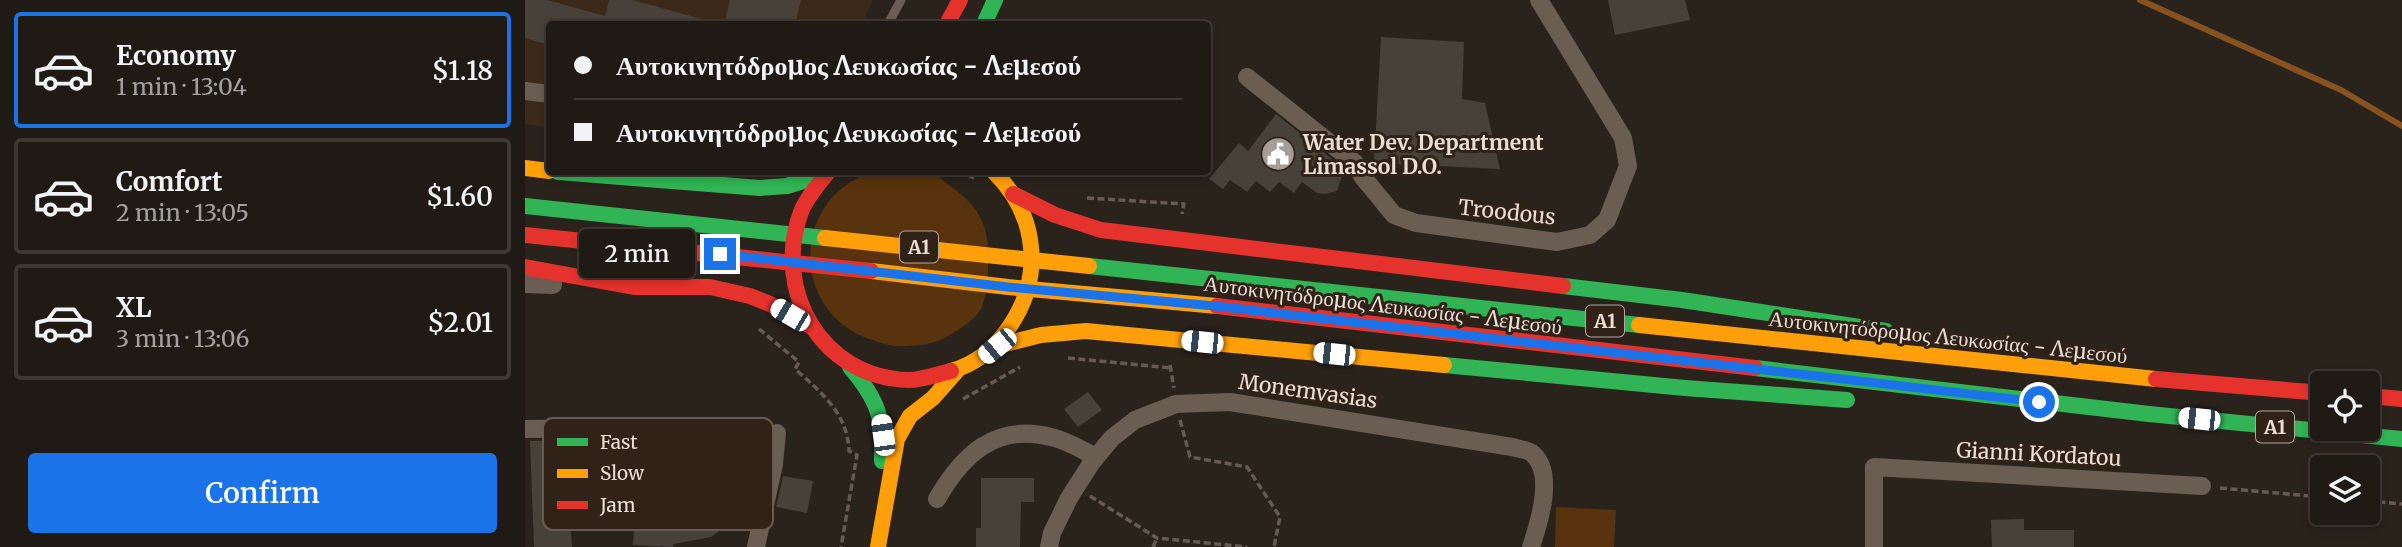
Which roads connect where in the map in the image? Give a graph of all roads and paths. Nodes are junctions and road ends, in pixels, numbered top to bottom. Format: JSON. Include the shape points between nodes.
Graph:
{"nodes":[{"id":1,"x":901,"y":0,"type":"edge"},
{"id":2,"x":960,"y":0,"type":"edge"},
{"id":3,"x":995,"y":0,"type":"edge"},
{"id":4,"x":1539,"y":0,"type":"edge"},
{"id":5,"x":890,"y":21,"type":"edge"},
{"id":6,"x":949,"y":21,"type":"edge"},
{"id":7,"x":985,"y":21,"type":"edge"},
{"id":8,"x":1247,"y":77,"type":"dead end"},
{"id":9,"x":525,"y":91,"type":"edge"},
{"id":10,"x":546,"y":94,"type":"edge"},
{"id":11,"x":525,"y":169,"type":"edge"},
{"id":12,"x":546,"y":171,"type":"edge"},
{"id":13,"x":596,"y":175,"type":"edge"},
{"id":14,"x":821,"y":175,"type":"edge"},
{"id":15,"x":826,"y":175,"type":"edge"},
{"id":16,"x":998,"y":175,"type":"edge"},
{"id":17,"x":1013,"y":194,"type":"junction"},
{"id":18,"x":1077,"y":196,"type":"dead end"},
{"id":19,"x":525,"y":206,"type":"edge"},
{"id":20,"x":1181,"y":219,"type":"dead end"},
{"id":21,"x":525,"y":235,"type":"edge"},
{"id":22,"x":525,"y":267,"type":"edge"},
{"id":23,"x":525,"y":284,"type":"edge"},
{"id":24,"x":634,"y":287,"type":"junction"},
{"id":25,"x":810,"y":326,"type":"junction"},
{"id":26,"x":1907,"y":334,"type":"dead end"},
{"id":27,"x":1947,"y":341,"type":"dead end"},
{"id":28,"x":997,"y":346,"type":"junction"},
{"id":29,"x":1067,"y":358,"type":"dead end"},
{"id":30,"x":843,"y":360,"type":"junction"},
{"id":31,"x":1170,"y":360,"type":"dead end"},
{"id":32,"x":1025,"y":364,"type":"dead end"},
{"id":33,"x":1171,"y":368,"type":"junction"},
{"id":34,"x":795,"y":369,"type":"dead end"},
{"id":35,"x":959,"y":369,"type":"junction"},
{"id":36,"x":2150,"y":379,"type":"junction"},
{"id":37,"x":2310,"y":392,"type":"edge"},
{"id":38,"x":2380,"y":397,"type":"edge"},
{"id":39,"x":2402,"y":399,"type":"edge"},
{"id":40,"x":960,"y":401,"type":"dead end"},
{"id":41,"x":1869,"y":402,"type":"dead end"},
{"id":42,"x":1176,"y":404,"type":"junction"},
{"id":43,"x":1939,"y":405,"type":"dead end"},
{"id":44,"x":2148,"y":414,"type":"junction"},
{"id":45,"x":525,"y":429,"type":"edge"},
{"id":46,"x":543,"y":429,"type":"edge"},
{"id":47,"x":777,"y":433,"type":"dead end"},
{"id":48,"x":2402,"y":439,"type":"edge"},
{"id":49,"x":1096,"y":457,"type":"junction"},
{"id":50,"x":773,"y":469,"type":"edge"},
{"id":51,"x":2202,"y":486,"type":"joint"},
{"id":52,"x":1076,"y":488,"type":"junction"},
{"id":53,"x":2310,"y":496,"type":"edge"},
{"id":54,"x":937,"y":499,"type":"dead end"},
{"id":55,"x":2380,"y":502,"type":"edge"},
{"id":56,"x":2402,"y":504,"type":"edge"},
{"id":57,"x":1157,"y":538,"type":"junction"},
{"id":58,"x":841,"y":547,"type":"edge"},
{"id":59,"x":864,"y":547,"type":"edge"},
{"id":60,"x":878,"y":547,"type":"edge"},
{"id":61,"x":1049,"y":547,"type":"edge"},
{"id":62,"x":1153,"y":547,"type":"edge"},
{"id":63,"x":1247,"y":547,"type":"edge"},
{"id":64,"x":1274,"y":547,"type":"edge"},
{"id":65,"x":1531,"y":547,"type":"edge"},
{"id":66,"x":1874,"y":547,"type":"edge"}],
"edges":[{"from":1,"to":5,"type":"lane"},
{"from":2,"to":6,"type":"main road"},
{"from":3,"to":7,"type":"main road"},
{"from":4,"to":8,"type":"street","name":"Troodous","via":[[1623,138],[1628,166],[1607,220],[1590,235],[1557,242],[1434,227],[1394,215],[1355,163]]},
{"from":9,"to":10,"type":"street"},
{"from":11,"to":12,"type":"main road"},
{"from":13,"to":14,"type":"main road","via":[[760,188],[787,186]]},
{"from":15,"to":25,"type":"main road","via":[[802,207],[789,259],[799,305]]},
{"from":16,"to":17,"type":"main road"},
{"from":17,"to":26,"type":"main road","via":[[1066,221],[1101,230],[1682,300]]},
{"from":17,"to":28,"type":"main road","via":[[1031,236],[1033,261],[1025,306]]},
{"from":18,"to":20,"type":"path","via":[[1184,204]]},
{"from":19,"to":36,"type":"main road","name":"Αυτοκινητόδρομος Λευκωσίας - Λεμεσού","number":"A1"},
{"from":21,"to":44,"type":"main road","name":"Αυτοκινητόδρομος Λευκωσίας - Λεμεσού","number":"A1","via":[[1215,306]]},
{"from":22,"to":24,"type":"main road"},
{"from":23,"to":24,"type":"street"},
{"from":24,"to":25,"type":"main road","via":[[710,287],[750,296]]},
{"from":25,"to":30,"type":"main road"},
{"from":27,"to":36,"type":"main road"},
{"from":28,"to":35,"type":"main road"},
{"from":28,"to":41,"type":"main road","via":[[1054,331],[1086,331]]},
{"from":29,"to":33,"type":"path"},
{"from":30,"to":35,"type":"main road","via":[[864,372],[911,381],[934,379]]},
{"from":30,"to":59,"type":"main road","via":[[872,392],[883,435]]},
{"from":31,"to":33,"type":"path"},
{"from":32,"to":40,"type":"path"},
{"from":33,"to":42,"type":"path"},
{"from":34,"to":58,"type":"path","via":[[821,389],[845,427],[849,451],[856,454]]},
{"from":35,"to":60,"type":"main road","via":[[910,416],[897,439]]},
{"from":36,"to":37,"type":"main road","name":"Αυτοκινητόδρομος Λευκωσίας - Λεμεσού","number":"A1"},
{"from":38,"to":39,"type":"main road"},
{"from":42,"to":49,"type":"street","name":"Monemvasias","via":[[1135,420]]},
{"from":42,"to":64,"type":"path","via":[[1190,457],[1247,467],[1280,517]]},
{"from":42,"to":65,"type":"street","name":"Monemvasias","via":[[1230,402],[1532,452],[1542,466],[1545,486]]},
{"from":43,"to":44,"type":"main road"},
{"from":44,"to":48,"type":"main road","name":"Αυτοκινητόδρομος Λευκωσίας - Λεμεσού","number":"A1"},
{"from":45,"to":46,"type":"street"},
{"from":47,"to":50,"type":"street"},
{"from":49,"to":52,"type":"street","name":"Monemvasias"},
{"from":49,"to":54,"type":"street","via":[[1052,437],[1018,433],[988,441],[965,460]]},
{"from":51,"to":53,"type":"path"},
{"from":51,"to":66,"type":"street","name":"Gianni Kordatou","via":[[1874,467]]},
{"from":52,"to":57,"type":"path"},
{"from":52,"to":61,"type":"street","name":"Monemvasias"},
{"from":55,"to":56,"type":"path"},
{"from":57,"to":62,"type":"path"},
{"from":57,"to":63,"type":"path"}]}
